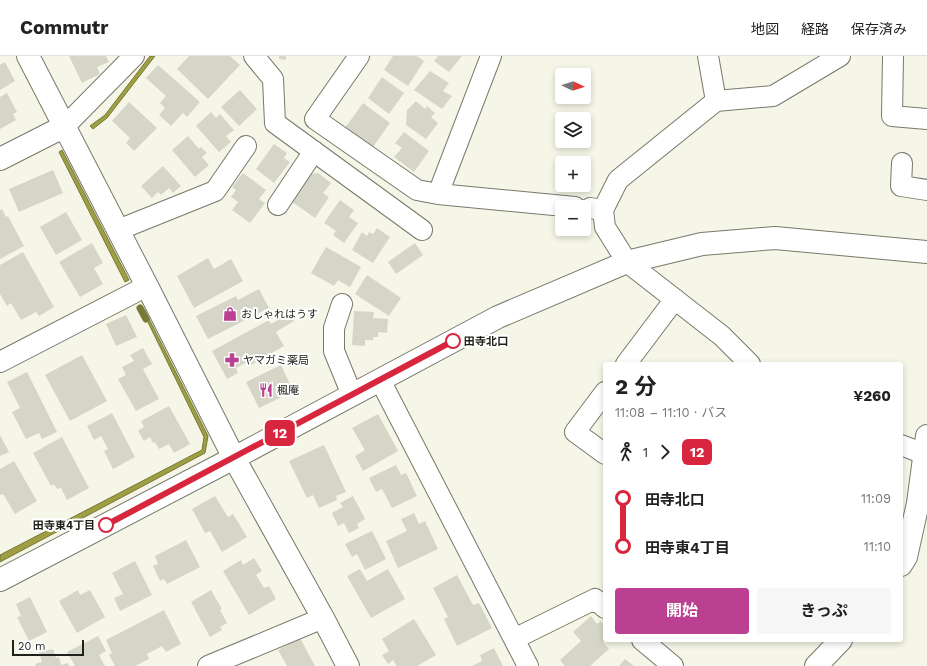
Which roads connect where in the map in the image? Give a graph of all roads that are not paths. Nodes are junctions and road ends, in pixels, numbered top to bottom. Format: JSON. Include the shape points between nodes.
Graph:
{"nodes":[{"id":1,"x":28,"y":56,"type":"edge"},
{"id":2,"x":134,"y":56,"type":"edge"},
{"id":3,"x":254,"y":56,"type":"edge"},
{"id":4,"x":359,"y":56,"type":"edge"},
{"id":5,"x":491,"y":56,"type":"edge"},
{"id":6,"x":708,"y":56,"type":"edge"},
{"id":7,"x":893,"y":56,"type":"edge"},
{"id":8,"x":835,"y":57,"type":"edge"},
{"id":9,"x":716,"y":101,"type":"junction"},
{"id":10,"x":927,"y":119,"type":"edge"},
{"id":11,"x":64,"y":126,"type":"junction"},
{"id":12,"x":246,"y":146,"type":"dead end"},
{"id":13,"x":314,"y":151,"type":"junction"},
{"id":14,"x":0,"y":159,"type":"edge"},
{"id":15,"x":902,"y":163,"type":"dead end"},
{"id":16,"x":927,"y":190,"type":"edge"},
{"id":17,"x":438,"y":194,"type":"junction"},
{"id":18,"x":278,"y":205,"type":"dead end"},
{"id":19,"x":555,"y":205,"type":"edge"},
{"id":20,"x":591,"y":209,"type":"edge"},
{"id":21,"x":604,"y":210,"type":"junction"},
{"id":22,"x":118,"y":230,"type":"junction"},
{"id":23,"x":422,"y":230,"type":"dead end"},
{"id":24,"x":927,"y":252,"type":"edge"},
{"id":25,"x":627,"y":262,"type":"junction"},
{"id":26,"x":147,"y":286,"type":"junction"},
{"id":27,"x":675,"y":299,"type":"junction"},
{"id":28,"x":342,"y":304,"type":"dead end"},
{"id":29,"x":0,"y":362,"type":"edge"},
{"id":30,"x":628,"y":362,"type":"edge"},
{"id":31,"x":748,"y":362,"type":"edge"},
{"id":32,"x":380,"y":380,"type":"junction"},
{"id":33,"x":352,"y":395,"type":"junction"},
{"id":34,"x":603,"y":395,"type":"edge"},
{"id":35,"x":903,"y":445,"type":"edge"},
{"id":36,"x":926,"y":449,"type":"edge"},
{"id":37,"x":603,"y":453,"type":"edge"},
{"id":38,"x":234,"y":458,"type":"junction"},
{"id":39,"x":903,"y":562,"type":"edge"},
{"id":40,"x":0,"y":580,"type":"edge"},
{"id":41,"x":603,"y":606,"type":"edge"},
{"id":42,"x":324,"y":618,"type":"junction"},
{"id":43,"x":514,"y":639,"type":"junction"},
{"id":44,"x":644,"y":642,"type":"edge"},
{"id":45,"x":839,"y":642,"type":"edge"},
{"id":46,"x":208,"y":666,"type":"edge"},
{"id":47,"x":348,"y":666,"type":"edge"},
{"id":48,"x":528,"y":666,"type":"edge"},
{"id":49,"x":673,"y":666,"type":"edge"},
{"id":50,"x":816,"y":666,"type":"edge"}],
"edges":[{"from":1,"to":11,"type":"street"},
{"from":2,"to":11,"type":"street"},
{"from":3,"to":13,"type":"street","via":[[273,79],[275,123]]},
{"from":4,"to":17,"type":"street","via":[[315,119],[417,190]]},
{"from":5,"to":17,"type":"street"},
{"from":6,"to":9,"type":"street"},
{"from":7,"to":10,"type":"street","via":[[892,116]]},
{"from":8,"to":9,"type":"street","via":[[773,96]]},
{"from":9,"to":21,"type":"street","via":[[618,180]]},
{"from":11,"to":14,"type":"street"},
{"from":11,"to":22,"type":"street"},
{"from":12,"to":22,"type":"street","via":[[215,191]]},
{"from":13,"to":18,"type":"street"},
{"from":13,"to":23,"type":"street"},
{"from":15,"to":16,"type":"street","via":[[900,186]]},
{"from":17,"to":19,"type":"street"},
{"from":20,"to":21,"type":"street"},
{"from":21,"to":25,"type":"street","via":[[605,227]]},
{"from":22,"to":26,"type":"street"},
{"from":24,"to":25,"type":"street","via":[[775,238],[702,244]]},
{"from":25,"to":27,"type":"street"},
{"from":25,"to":32,"type":"street","via":[[498,317]]},
{"from":26,"to":29,"type":"street"},
{"from":26,"to":38,"type":"street"},
{"from":27,"to":30,"type":"street"},
{"from":27,"to":31,"type":"street","via":[[722,336]]},
{"from":28,"to":33,"type":"street","via":[[334,328],[334,351]]},
{"from":32,"to":33,"type":"street"},
{"from":32,"to":43,"type":"street"},
{"from":33,"to":38,"type":"street"},
{"from":34,"to":37,"type":"street","via":[[575,432]]},
{"from":35,"to":36,"type":"street"},
{"from":36,"to":39,"type":"street","via":[[916,511]]},
{"from":38,"to":40,"type":"street"},
{"from":38,"to":42,"type":"street"},
{"from":41,"to":43,"type":"street","via":[[595,599]]},
{"from":42,"to":46,"type":"street"},
{"from":42,"to":47,"type":"street"},
{"from":43,"to":48,"type":"street"},
{"from":44,"to":49,"type":"street"},
{"from":45,"to":50,"type":"street"}]}
